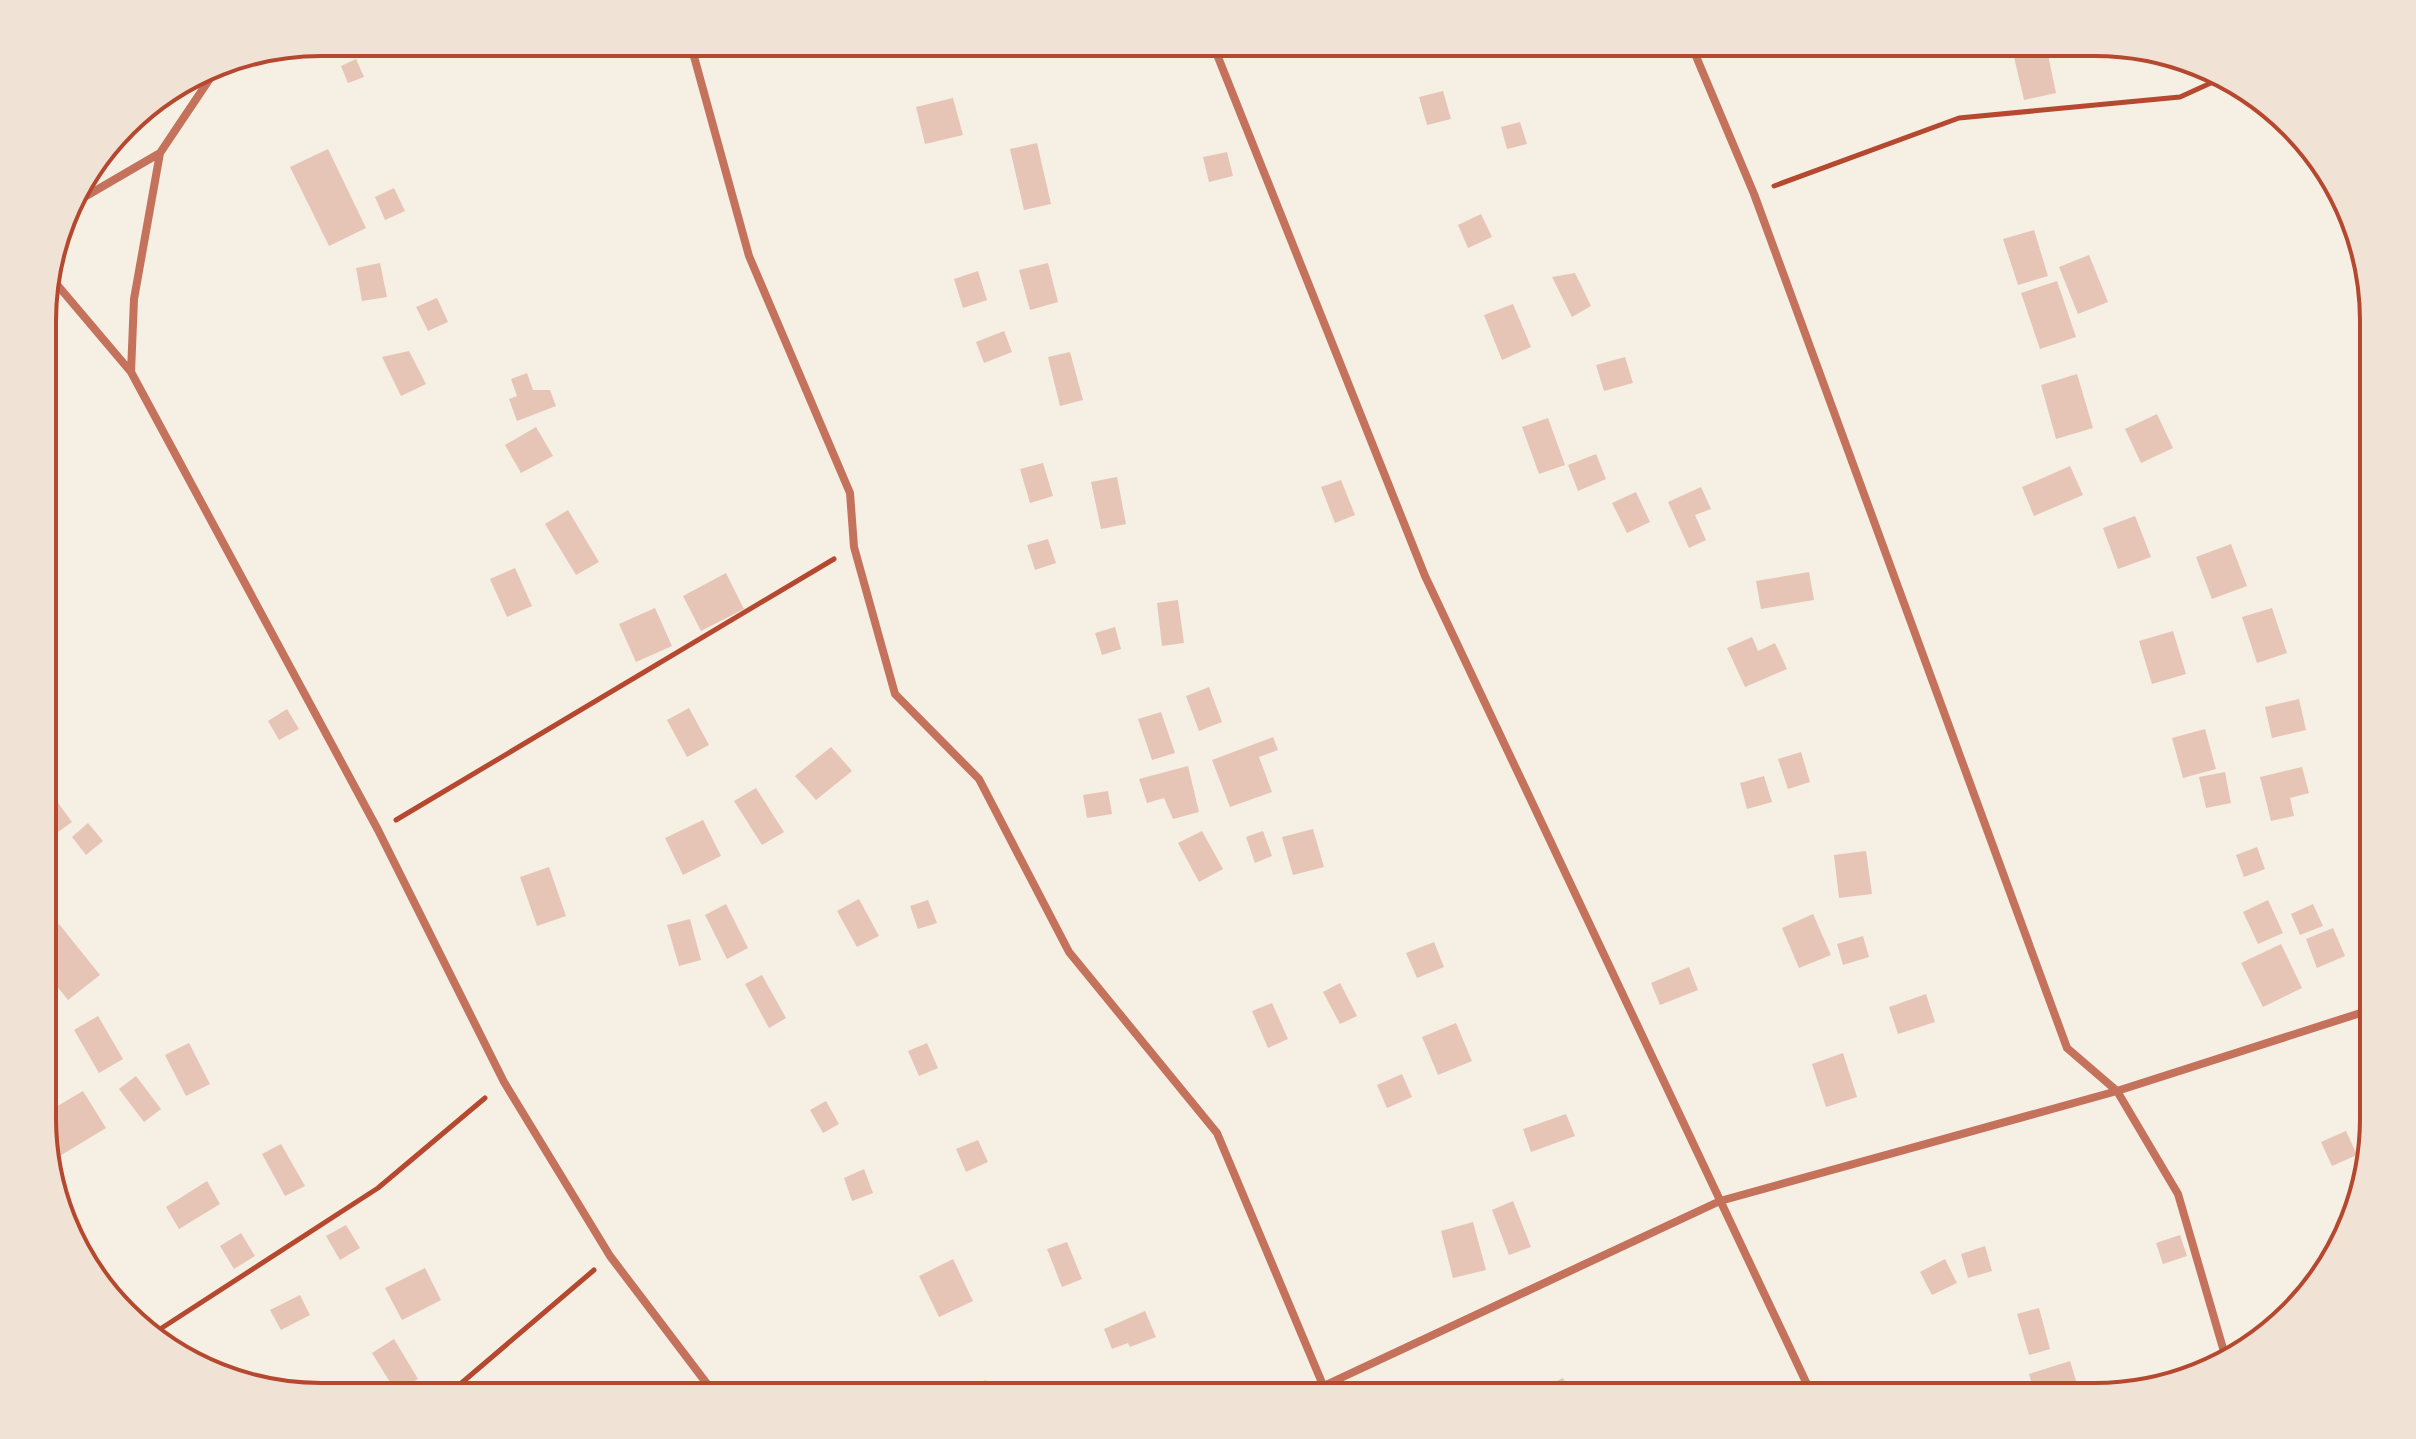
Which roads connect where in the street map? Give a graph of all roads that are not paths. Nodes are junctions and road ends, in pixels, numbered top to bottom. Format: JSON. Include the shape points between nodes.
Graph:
{"nodes":[{"id":1,"x":694,"y":56,"type":"edge"},
{"id":2,"x":1218,"y":56,"type":"edge"},
{"id":3,"x":1696,"y":56,"type":"edge"},
{"id":4,"x":207,"y":83,"type":"edge"},
{"id":5,"x":160,"y":153,"type":"junction"},
{"id":6,"x":89,"y":194,"type":"edge"},
{"id":7,"x":58,"y":286,"type":"edge"},
{"id":8,"x":131,"y":372,"type":"junction"},
{"id":9,"x":2359,"y":1013,"type":"edge"},
{"id":10,"x":2117,"y":1091,"type":"junction"},
{"id":11,"x":1720,"y":1201,"type":"junction"},
{"id":12,"x":2223,"y":1349,"type":"edge"},
{"id":13,"x":1321,"y":1382,"type":"edge"},
{"id":14,"x":1325,"y":1382,"type":"edge"},
{"id":15,"x":1806,"y":1382,"type":"edge"},
{"id":16,"x":706,"y":1383,"type":"edge"}],
"edges":[{"from":1,"to":13,"type":"street","via":[[749,256],[850,493],[854,547],[895,694],[979,779],[1069,952],[1217,1133]]},
{"from":2,"to":11,"type":"street","via":[[1425,576]]},
{"from":3,"to":10,"type":"street","via":[[1754,194],[2067,1048]]},
{"from":4,"to":5,"type":"street"},
{"from":5,"to":6,"type":"street"},
{"from":5,"to":8,"type":"street","via":[[134,299]]},
{"from":7,"to":8,"type":"street"},
{"from":8,"to":16,"type":"street","via":[[378,830],[504,1082],[610,1256]]},
{"from":9,"to":10,"type":"street"},
{"from":10,"to":11,"type":"street"},
{"from":10,"to":12,"type":"street","via":[[2178,1194]]},
{"from":11,"to":14,"type":"street"},
{"from":11,"to":15,"type":"street"}]}
